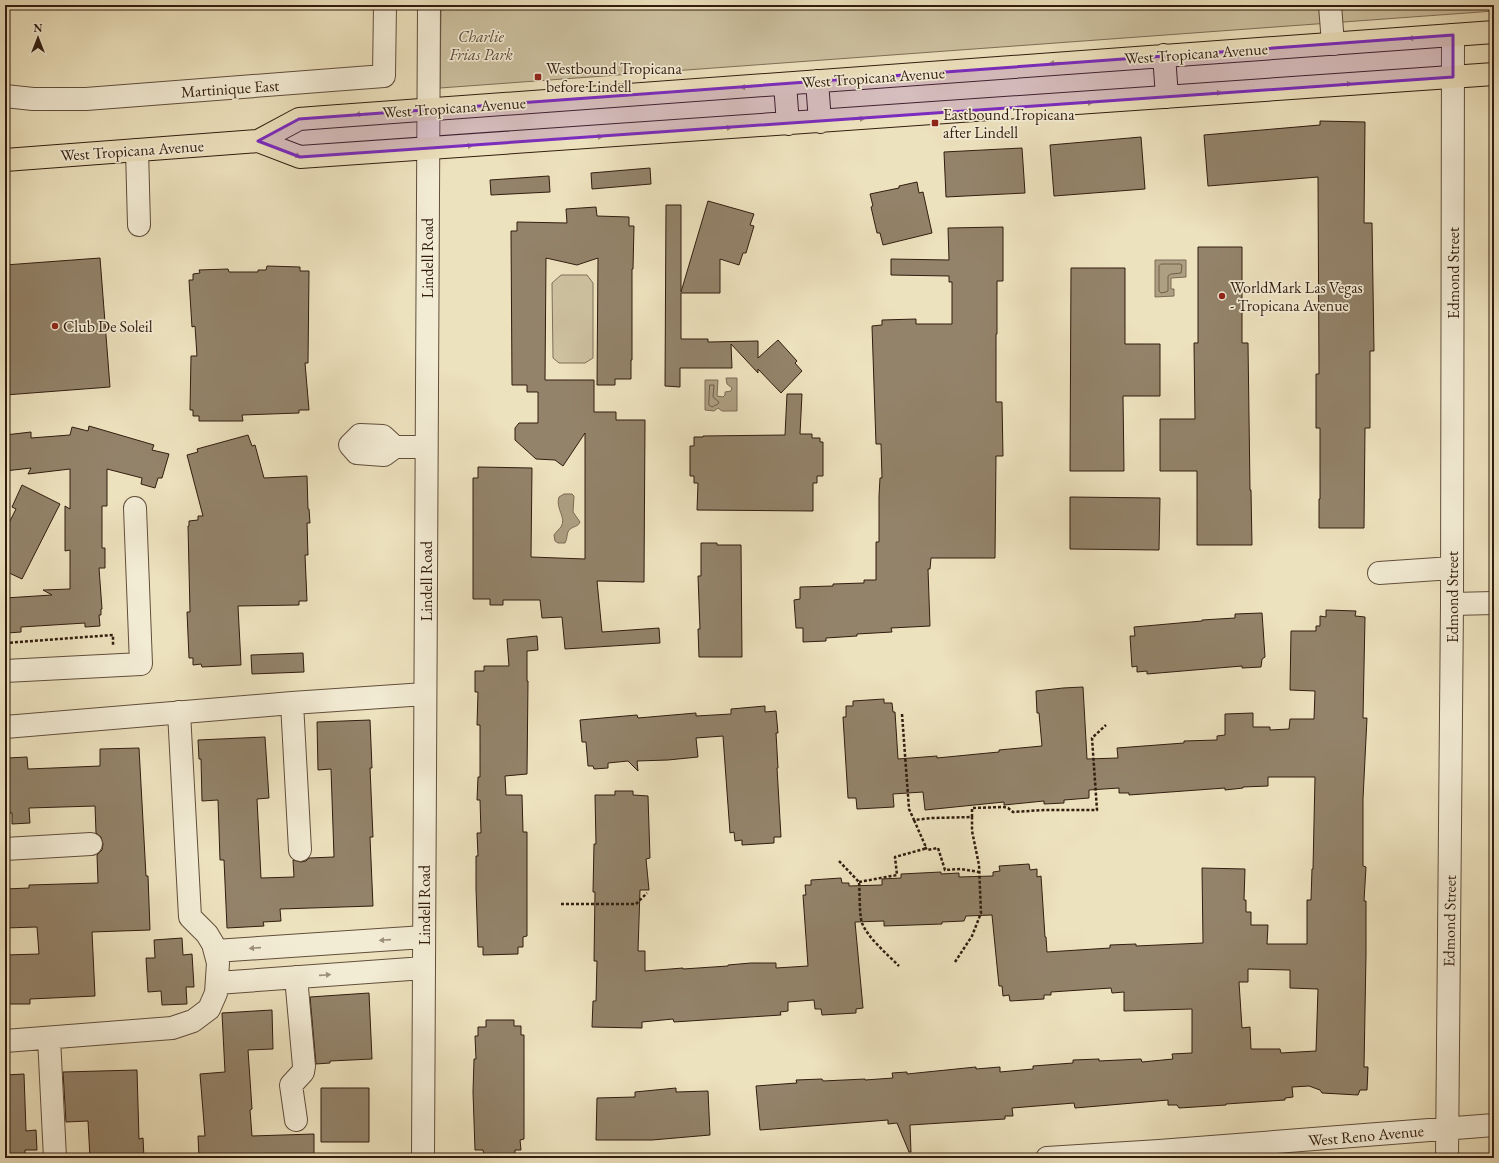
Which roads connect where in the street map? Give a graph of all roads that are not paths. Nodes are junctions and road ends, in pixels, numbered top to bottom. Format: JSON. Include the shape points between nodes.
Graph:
{"nodes":[{"id":1,"x":385,"y":5,"type":"edge"},
{"id":2,"x":429,"y":5,"type":"edge"},
{"id":3,"x":1330,"y":5,"type":"edge"},
{"id":4,"x":1494,"y":32,"type":"edge"},
{"id":5,"x":1453,"y":35,"type":"junction"},
{"id":6,"x":1333,"y":44,"type":"junction"},
{"id":7,"x":1164,"y":55,"type":"junction"},
{"id":8,"x":1494,"y":74,"type":"edge"},
{"id":9,"x":1453,"y":77,"type":"junction"},
{"id":10,"x":817,"y":81,"type":"junction"},
{"id":11,"x":785,"y":84,"type":"junction"},
{"id":12,"x":5,"y":96,"type":"edge"},
{"id":13,"x":1167,"y":97,"type":"junction"},
{"id":14,"x":428,"y":109,"type":"junction"},
{"id":15,"x":820,"y":122,"type":"junction"},
{"id":16,"x":788,"y":124,"type":"junction"},
{"id":17,"x":258,"y":141,"type":"junction"},
{"id":18,"x":428,"y":149,"type":"junction"},
{"id":19,"x":137,"y":150,"type":"junction"},
{"id":20,"x":5,"y":160,"type":"edge"},
{"id":21,"x":139,"y":225,"type":"dead end"},
{"id":22,"x":395,"y":447,"type":"dead end"},
{"id":23,"x":426,"y":447,"type":"junction"},
{"id":24,"x":135,"y":508,"type":"dead end"},
{"id":25,"x":1452,"y":568,"type":"junction"},
{"id":26,"x":1379,"y":573,"type":"dead end"},
{"id":27,"x":1494,"y":603,"type":"edge"},
{"id":28,"x":1452,"y":604,"type":"junction"},
{"id":29,"x":5,"y":671,"type":"edge"},
{"id":30,"x":425,"y":694,"type":"junction"},
{"id":31,"x":292,"y":703,"type":"junction"},
{"id":32,"x":179,"y":712,"type":"junction"},
{"id":33,"x":5,"y":727,"type":"edge"},
{"id":34,"x":91,"y":844,"type":"dead end"},
{"id":35,"x":5,"y":849,"type":"edge"},
{"id":36,"x":300,"y":850,"type":"dead end"},
{"id":37,"x":424,"y":937,"type":"junction"},
{"id":38,"x":215,"y":951,"type":"junction"},
{"id":39,"x":424,"y":968,"type":"junction"},
{"id":40,"x":296,"y":977,"type":"junction"},
{"id":41,"x":216,"y":983,"type":"junction"},
{"id":42,"x":49,"y":1038,"type":"junction"},
{"id":43,"x":5,"y":1041,"type":"edge"},
{"id":44,"x":296,"y":1120,"type":"dead end"},
{"id":45,"x":1494,"y":1125,"type":"edge"},
{"id":46,"x":1447,"y":1128,"type":"junction"},
{"id":47,"x":1297,"y":1149,"type":"edge"},
{"id":48,"x":1160,"y":1155,"type":"edge"},
{"id":49,"x":55,"y":1158,"type":"edge"},
{"id":50,"x":423,"y":1158,"type":"edge"},
{"id":51,"x":1047,"y":1158,"type":"edge"},
{"id":52,"x":1447,"y":1158,"type":"edge"}],
"edges":[{"from":1,"to":12,"type":"street","name":"Martinique East","via":[[384,76],[86,99]]},
{"from":2,"to":14,"type":"street","name":"Lindell Road"},
{"from":3,"to":6,"type":"street"},
{"from":4,"to":5,"type":"main road","name":"West Tropicana Avenue"},
{"from":5,"to":6,"type":"main road","name":"West Tropicana Avenue","one_way":true},
{"from":5,"to":9,"type":"street","name":"Edmond Street"},
{"from":6,"to":7,"type":"main road","name":"West Tropicana Avenue"},
{"from":7,"to":10,"type":"main road","name":"West Tropicana Avenue","one_way":true},
{"from":7,"to":13,"type":"main road"},
{"from":8,"to":9,"type":"main road","name":"West Tropicana Avenue"},
{"from":13,"to":9,"type":"main road","name":"West Tropicana Avenue","one_way":true},
{"from":9,"to":25,"type":"street","name":"Edmond Street"},
{"from":10,"to":11,"type":"main road","name":"West Tropicana Avenue"},
{"from":10,"to":15,"type":"main road"},
{"from":11,"to":14,"type":"main road","name":"West Tropicana Avenue","one_way":true},
{"from":11,"to":16,"type":"main road"},
{"from":15,"to":13,"type":"main road","name":"West Tropicana Avenue","one_way":true},
{"from":14,"to":17,"type":"main road","name":"West Tropicana Avenue","one_way":true,"via":[[299,119]]},
{"from":14,"to":18,"type":"street","name":"Lindell Road"},
{"from":15,"to":16,"type":"main road","name":"West Tropicana Avenue"},
{"from":18,"to":16,"type":"main road","name":"West Tropicana Avenue","one_way":true},
{"from":17,"to":18,"type":"main road","name":"West Tropicana Avenue","one_way":true,"via":[[300,157]]},
{"from":17,"to":19,"type":"main road","name":"West Tropicana Avenue"},
{"from":18,"to":23,"type":"street","name":"Lindell Road"},
{"from":19,"to":20,"type":"main road","name":"West Tropicana Avenue"},
{"from":19,"to":21,"type":"street"},
{"from":22,"to":23,"type":"street"},
{"from":23,"to":30,"type":"street","name":"Lindell Road"},
{"from":24,"to":29,"type":"street","via":[[141,664]]},
{"from":25,"to":26,"type":"street"},
{"from":25,"to":28,"type":"street","name":"Edmond Street"},
{"from":27,"to":28,"type":"street"},
{"from":28,"to":46,"type":"street","name":"Edmond Street"},
{"from":30,"to":31,"type":"street"},
{"from":30,"to":37,"type":"street","name":"Lindell Road"},
{"from":31,"to":32,"type":"street"},
{"from":31,"to":36,"type":"street"},
{"from":32,"to":33,"type":"street"},
{"from":32,"to":38,"type":"street","via":[[190,917],[207,934]]},
{"from":34,"to":35,"type":"street"},
{"from":37,"to":38,"type":"street","one_way":true},
{"from":37,"to":39,"type":"street","name":"Lindell Road"},
{"from":38,"to":41,"type":"street","via":[[218,964]]},
{"from":40,"to":39,"type":"street","one_way":true},
{"from":39,"to":50,"type":"street","name":"Lindell Road"},
{"from":40,"to":41,"type":"street"},
{"from":40,"to":44,"type":"street","via":[[304,1066],[303,1072],[291,1085]]},
{"from":41,"to":42,"type":"street","via":[[216,993],[209,1009],[193,1021],[172,1028]]},
{"from":42,"to":43,"type":"street"},
{"from":42,"to":49,"type":"street"},
{"from":45,"to":46,"type":"street","name":"West Reno Avenue"},
{"from":46,"to":47,"type":"street","name":"West Reno Avenue"},
{"from":46,"to":52,"type":"street","name":"Edmond Street"},
{"from":47,"to":48,"type":"street","name":"West Reno Avenue"},
{"from":48,"to":51,"type":"street","name":"West Reno Avenue"}]}
